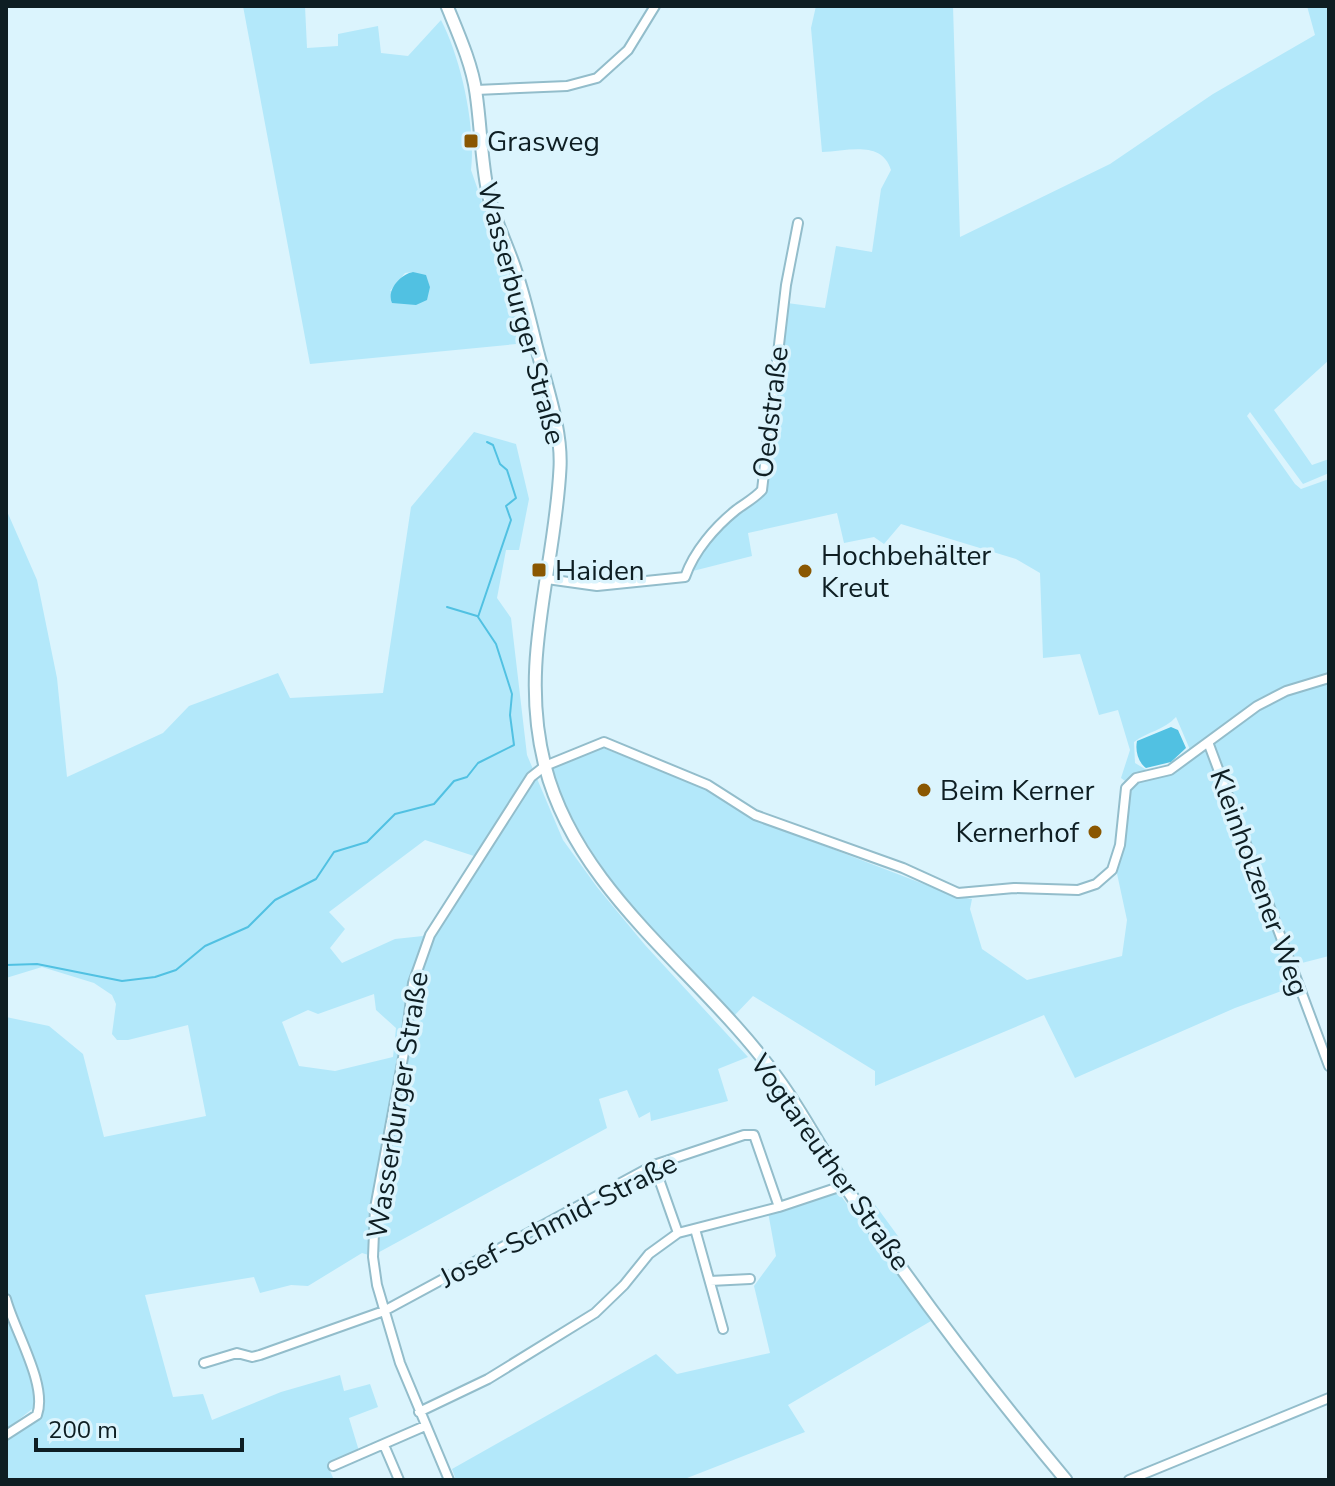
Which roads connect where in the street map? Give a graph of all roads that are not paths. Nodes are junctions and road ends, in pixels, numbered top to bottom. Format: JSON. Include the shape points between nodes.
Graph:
{"nodes":[{"id":1,"x":447,"y":6,"type":"edge"},
{"id":2,"x":655,"y":6,"type":"edge"},
{"id":3,"x":476,"y":90,"type":"junction"},
{"id":4,"x":798,"y":223,"type":"dead end"},
{"id":5,"x":547,"y":579,"type":"junction"},
{"id":6,"x":1329,"y":678,"type":"edge"},
{"id":7,"x":1208,"y":742,"type":"junction"},
{"id":8,"x":545,"y":766,"type":"junction"},
{"id":9,"x":1329,"y":1066,"type":"edge"},
{"id":10,"x":654,"y":1165,"type":"junction"},
{"id":11,"x":845,"y":1185,"type":"junction"},
{"id":12,"x":779,"y":1207,"type":"junction"},
{"id":13,"x":695,"y":1229,"type":"junction"},
{"id":14,"x":678,"y":1233,"type":"junction"},
{"id":15,"x":750,"y":1279,"type":"dead end"},
{"id":16,"x":710,"y":1281,"type":"junction"},
{"id":17,"x":6,"y":1299,"type":"edge"},
{"id":18,"x":384,"y":1311,"type":"junction"},
{"id":19,"x":723,"y":1329,"type":"dead end"},
{"id":20,"x":204,"y":1363,"type":"dead end"},
{"id":21,"x":1329,"y":1398,"type":"edge"},
{"id":22,"x":419,"y":1412,"type":"junction"},
{"id":23,"x":425,"y":1426,"type":"junction"},
{"id":24,"x":6,"y":1435,"type":"edge"},
{"id":25,"x":384,"y":1445,"type":"junction"},
{"id":26,"x":333,"y":1466,"type":"dead end"},
{"id":27,"x":399,"y":1480,"type":"edge"},
{"id":28,"x":449,"y":1480,"type":"edge"},
{"id":29,"x":1066,"y":1480,"type":"edge"},
{"id":30,"x":1129,"y":1480,"type":"edge"}],
"edges":[{"from":1,"to":3,"type":"main road","name":"Wasserburger Straße"},
{"from":2,"to":3,"type":"street","via":[[628,50],[597,78],[567,86]]},
{"from":3,"to":5,"type":"main road","name":"Wasserburger Straße","via":[[489,197],[517,274],[558,438],[560,468]]},
{"from":4,"to":5,"type":"street","name":"Oedstraße","via":[[762,490],[706,540],[685,577],[597,586]]},
{"from":5,"to":8,"type":"main road","name":"Wasserburger Straße","via":[[534,675]]},
{"from":6,"to":7,"type":"street","via":[[1257,706]]},
{"from":7,"to":8,"type":"street","via":[[1170,770],[1136,778],[1126,788],[1112,870],[1078,890],[958,893],[755,815],[708,785],[604,742]]},
{"from":7,"to":9,"type":"street","name":"Kleinholzener Weg"},
{"from":8,"to":11,"type":"main road","name":"Vogtareuther Straße","via":[[567,825],[595,868],[762,1058]]},
{"from":8,"to":18,"type":"street","name":"Wasserburger Straße","via":[[524,784],[430,935],[416,972],[375,1208],[373,1257]]},
{"from":10,"to":12,"type":"street","name":"Josef-Schmid-Straße","via":[[754,1135]]},
{"from":10,"to":14,"type":"street"},
{"from":10,"to":18,"type":"street","name":"Josef-Schmid-Straße"},
{"from":11,"to":12,"type":"street"},
{"from":11,"to":29,"type":"main road","name":"Vogtareuther Straße"},
{"from":12,"to":13,"type":"street"},
{"from":13,"to":14,"type":"street"},
{"from":13,"to":16,"type":"street"},
{"from":14,"to":22,"type":"street","via":[[649,1254],[595,1313],[488,1379]]},
{"from":15,"to":16,"type":"street"},
{"from":16,"to":19,"type":"street"},
{"from":17,"to":24,"type":"street","via":[[40,1405],[37,1415]]},
{"from":18,"to":20,"type":"street","name":"Josef-Schmid-Straße","via":[[260,1355],[233,1353]]},
{"from":18,"to":22,"type":"street","name":"Wasserburger Straße"},
{"from":21,"to":30,"type":"street"},
{"from":22,"to":23,"type":"street","name":"Wasserburger Straße"},
{"from":23,"to":25,"type":"street"},
{"from":23,"to":28,"type":"street","name":"Wasserburger Straße"},
{"from":25,"to":26,"type":"street"},
{"from":25,"to":27,"type":"street"}]}
